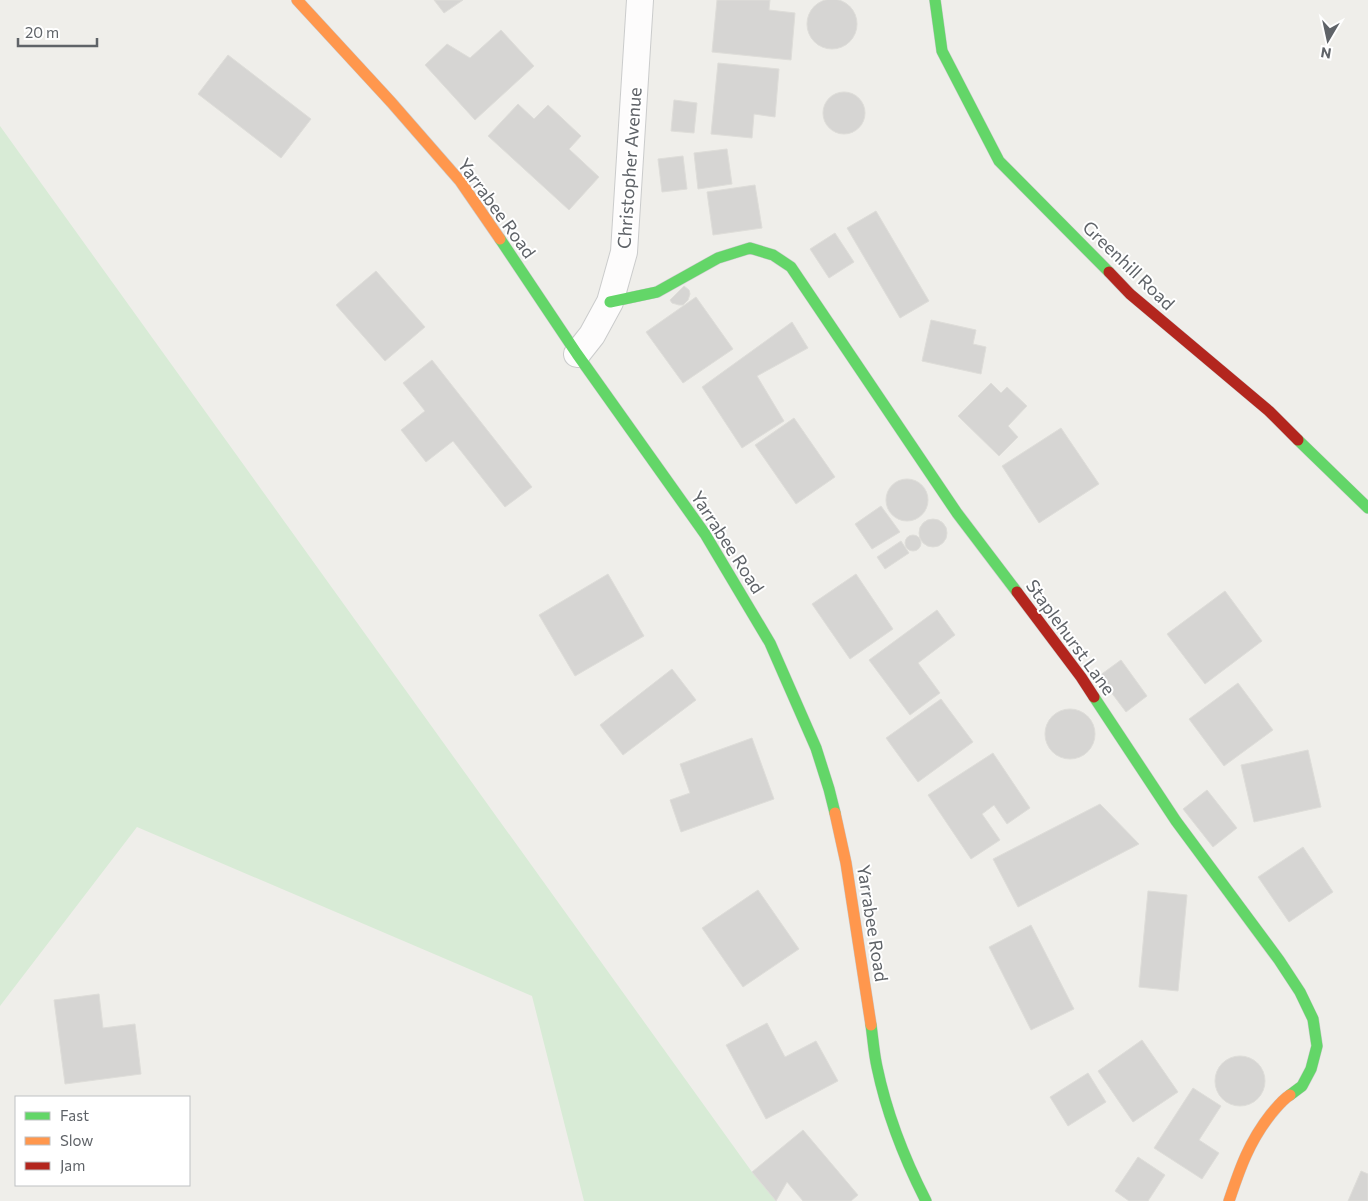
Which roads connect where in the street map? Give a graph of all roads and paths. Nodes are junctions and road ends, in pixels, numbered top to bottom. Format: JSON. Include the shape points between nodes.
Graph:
{"nodes":[{"id":1,"x":297,"y":0,"type":"edge"},
{"id":2,"x":640,"y":0,"type":"edge"},
{"id":3,"x":935,"y":0,"type":"edge"},
{"id":4,"x":610,"y":302,"type":"junction"},
{"id":5,"x":578,"y":354,"type":"junction"},
{"id":6,"x":1368,"y":508,"type":"edge"},
{"id":7,"x":926,"y":1201,"type":"edge"},
{"id":8,"x":1230,"y":1201,"type":"edge"}],
"edges":[{"from":1,"to":5,"type":"street","name":"Yarrabee Road","via":[[460,181]]},
{"from":2,"to":4,"type":"street","name":"Christopher Avenue","via":[[624,252]]},
{"from":3,"to":6,"type":"street","name":"Greenhill Road","via":[[942,51],[999,161],[1130,294],[1269,411]]},
{"from":4,"to":5,"type":"street","name":"Christopher Avenue"},
{"from":4,"to":8,"type":"street","name":"Staplehurst Lane","via":[[657,292],[718,258],[750,248],[773,255],[791,267],[957,513],[1080,677],[1176,820],[1279,960],[1313,1019],[1317,1046],[1302,1086],[1282,1100],[1261,1126],[1244,1158]]},
{"from":5,"to":7,"type":"street","name":"Yarrabee Road","via":[[705,534],[770,643],[812,739],[829,789],[846,863],[877,1067],[893,1126]]}]}
